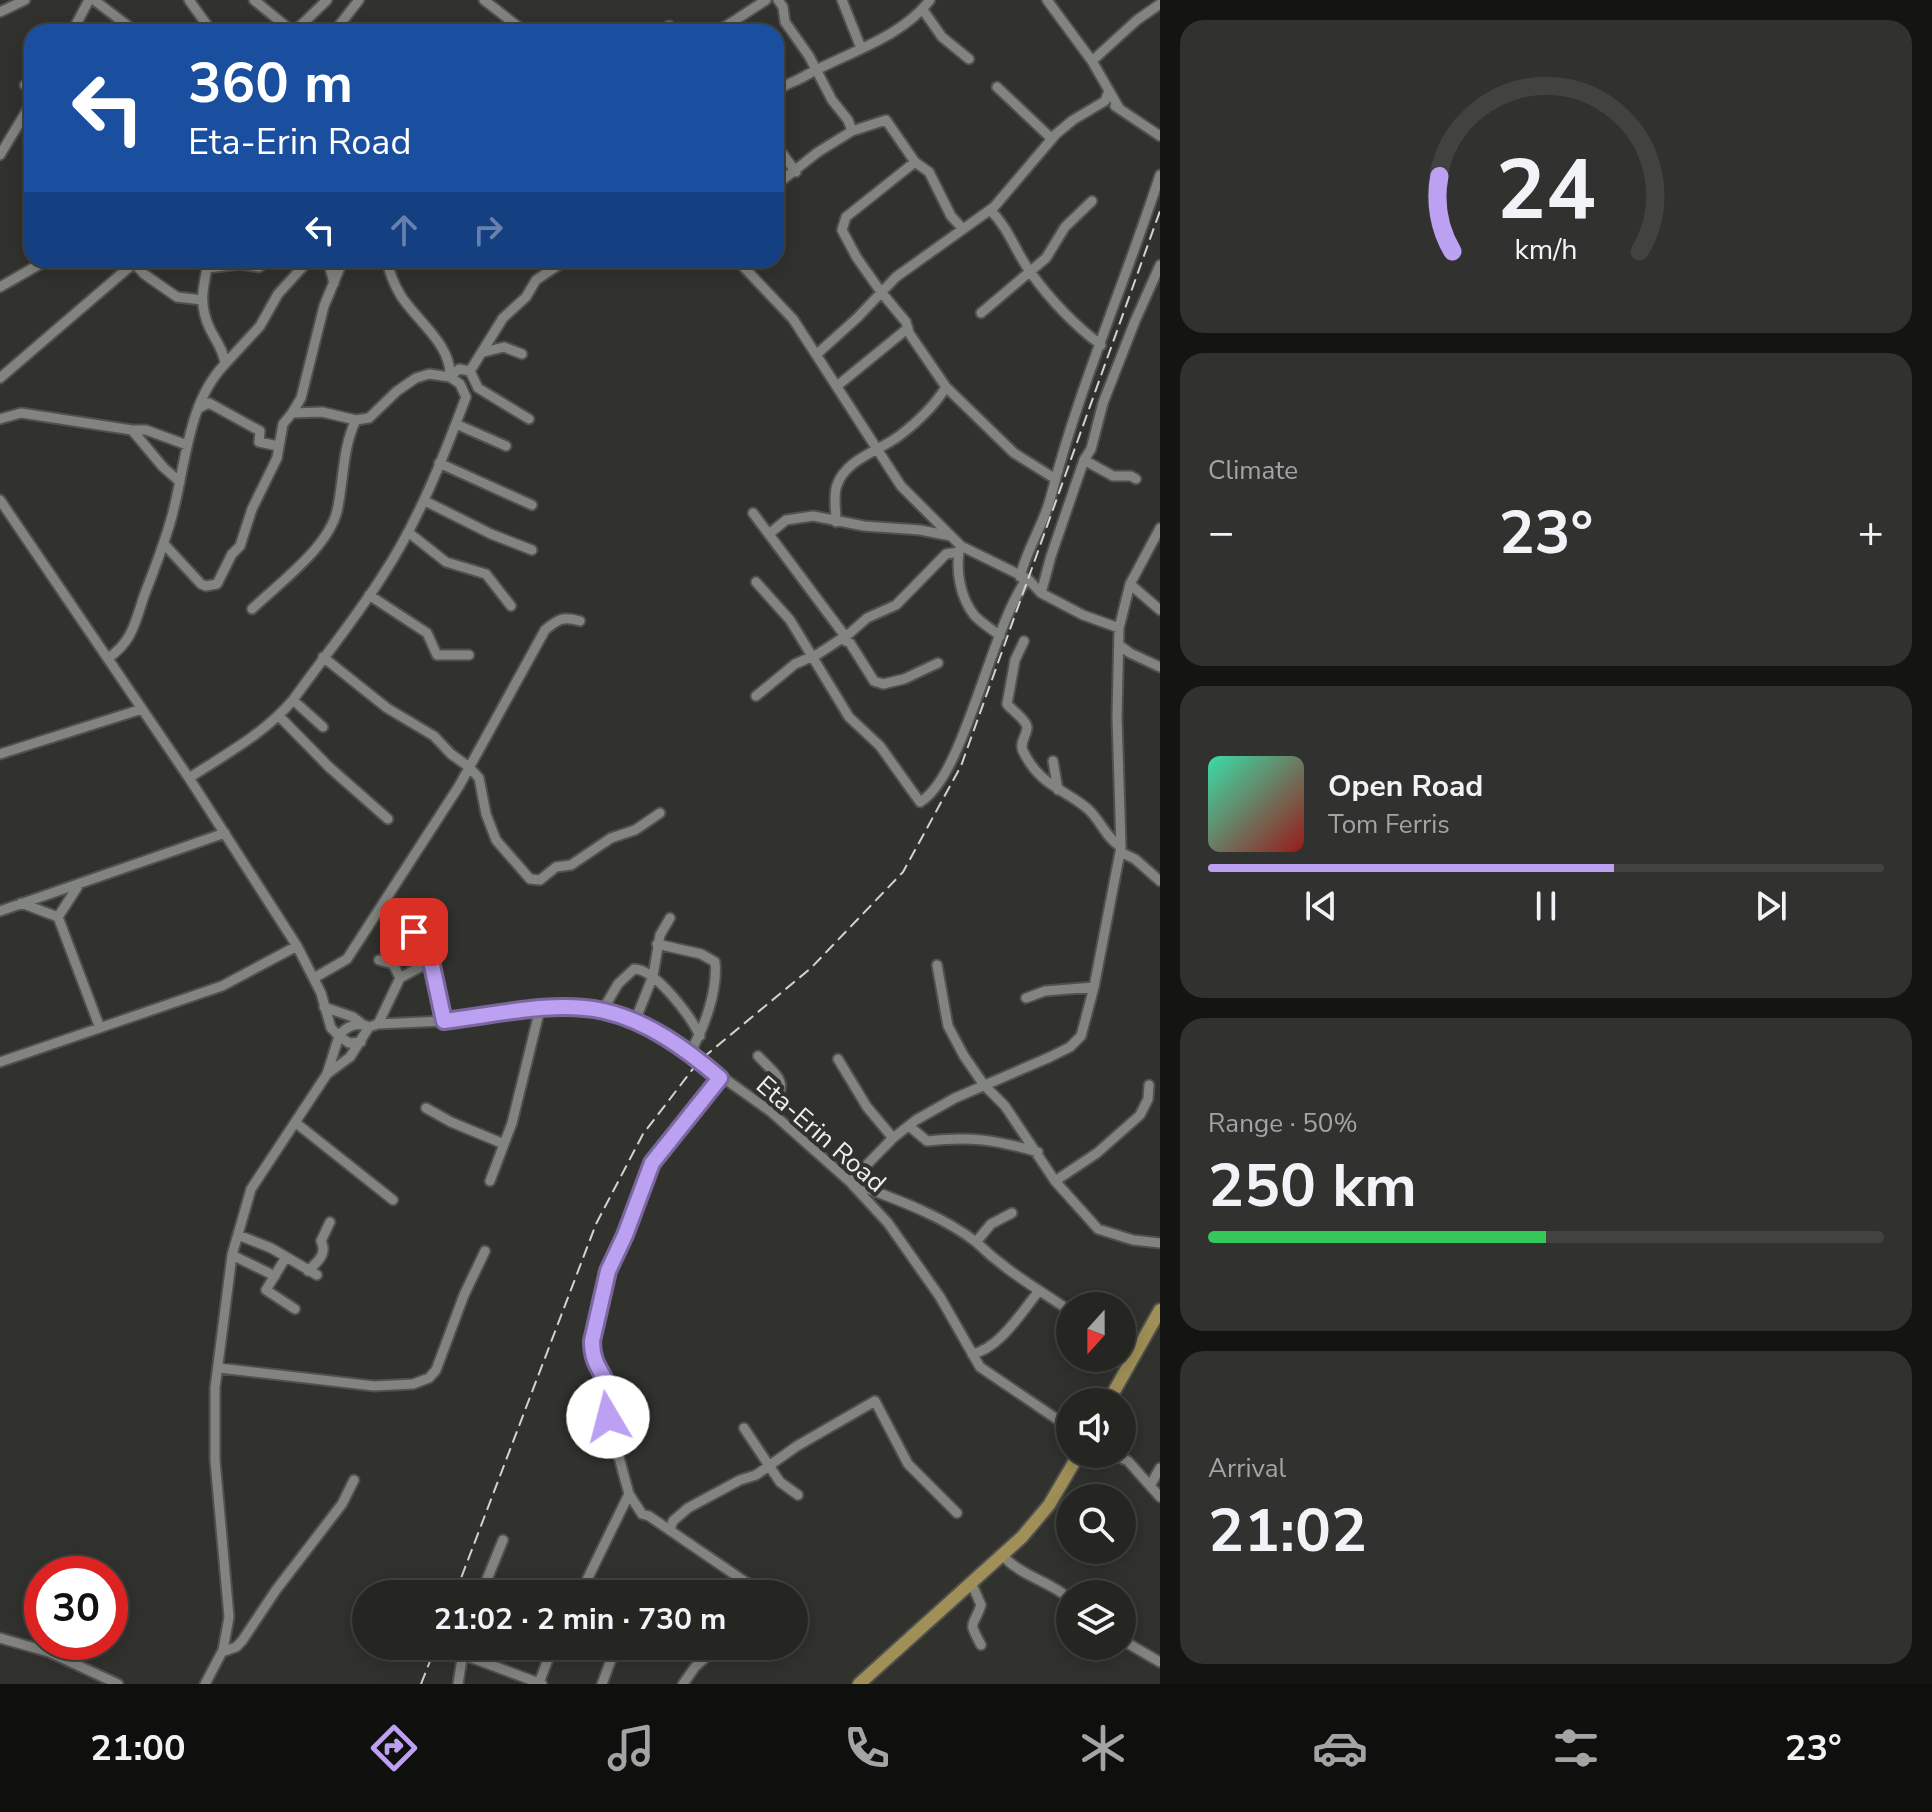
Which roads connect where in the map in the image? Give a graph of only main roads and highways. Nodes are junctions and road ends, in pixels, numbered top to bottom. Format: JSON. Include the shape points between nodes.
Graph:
{"nodes":[{"id":1,"x":1160,"y":1310,"type":"edge"},
{"id":2,"x":1160,"y":1321,"type":"edge"},
{"id":3,"x":1116,"y":1388,"type":"edge"},
{"id":4,"x":1122,"y":1388,"type":"edge"},
{"id":5,"x":1071,"y":1468,"type":"edge"},
{"id":6,"x":1078,"y":1468,"type":"edge"},
{"id":7,"x":859,"y":1684,"type":"edge"},
{"id":8,"x":867,"y":1684,"type":"edge"}],
"edges":[{"from":1,"to":3,"type":"main road"},
{"from":2,"to":4,"type":"main road"},
{"from":5,"to":7,"type":"main road","via":[[1022,1537]]},
{"from":6,"to":8,"type":"main road","via":[[1033,1534]]}]}
